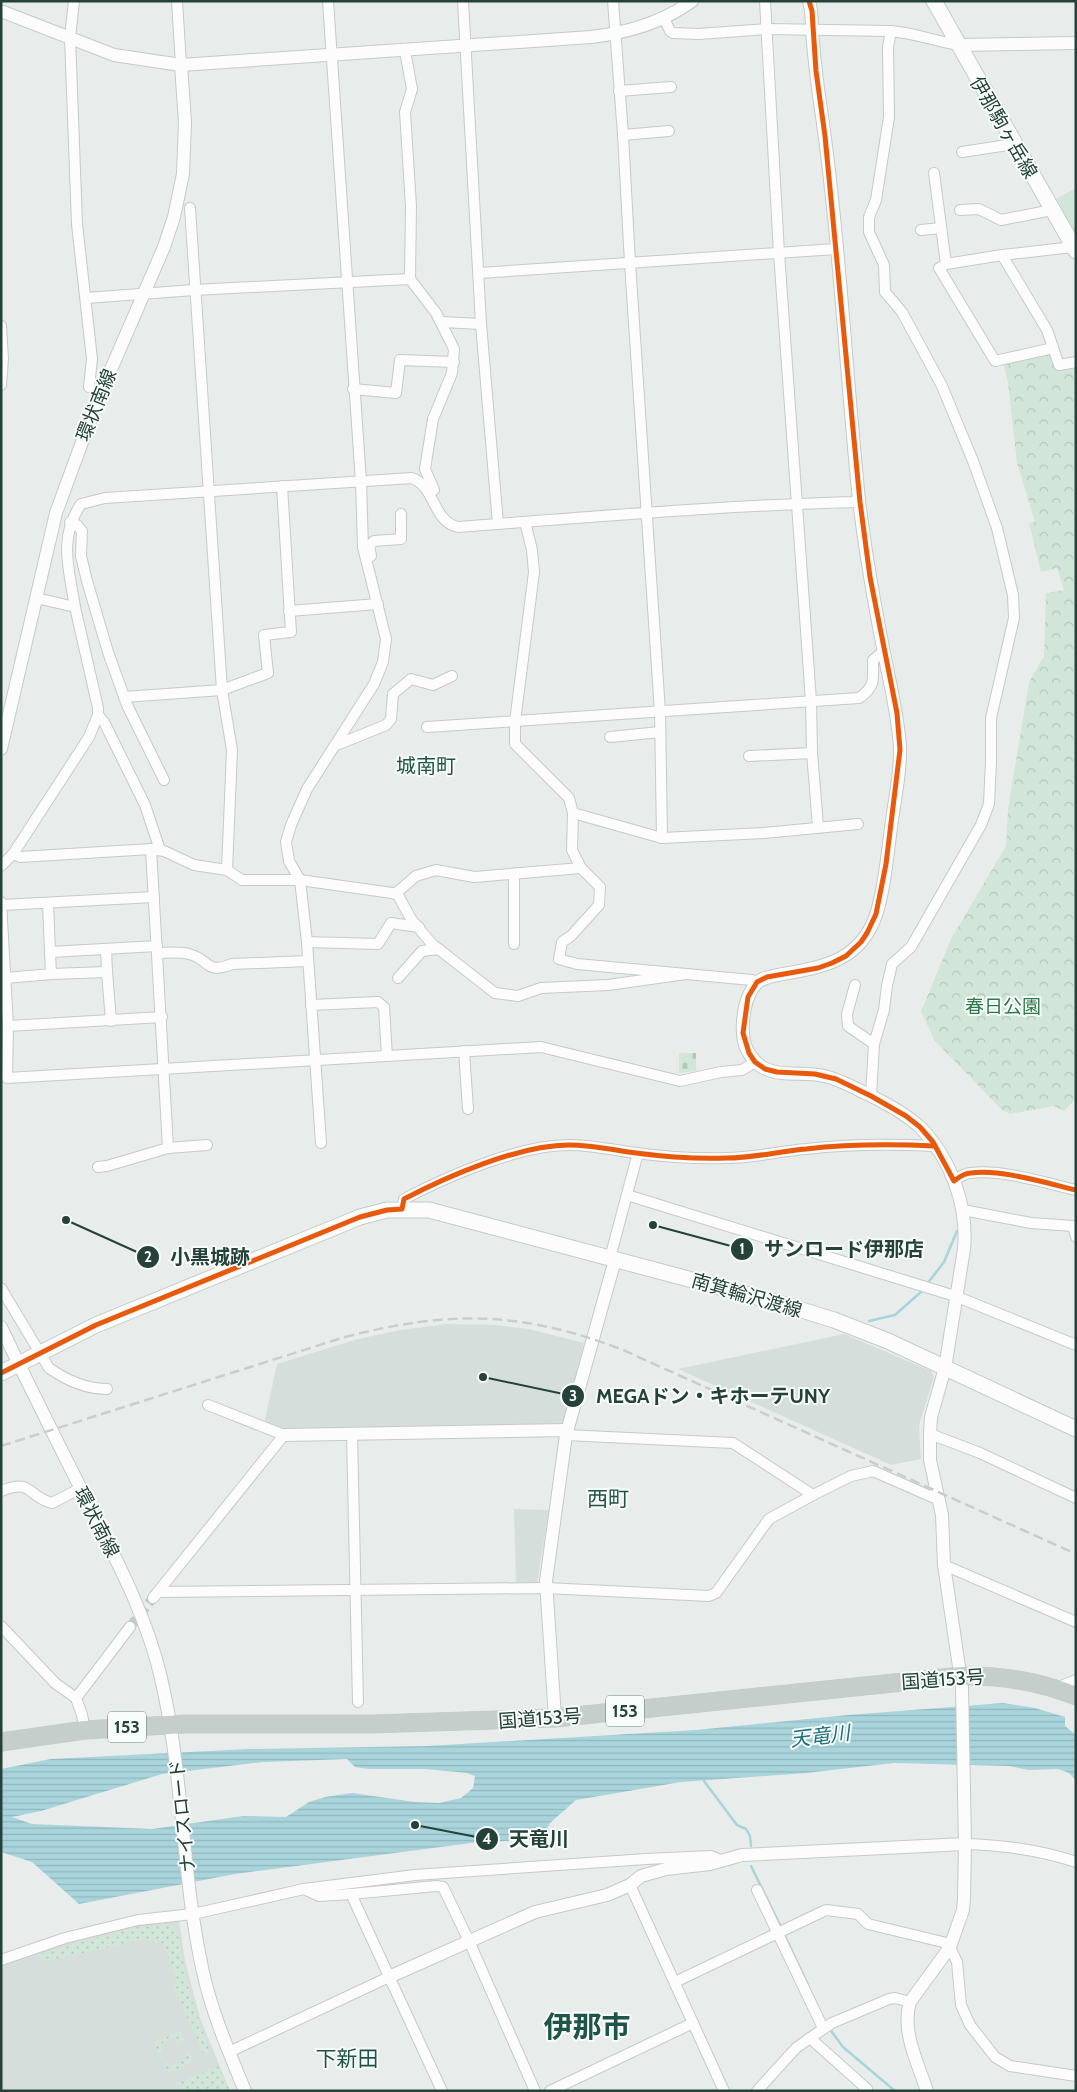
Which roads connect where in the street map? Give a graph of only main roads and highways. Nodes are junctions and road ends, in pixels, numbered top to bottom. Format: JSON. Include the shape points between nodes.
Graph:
{"nodes":[{"id":1,"x":934,"y":1,"type":"edge"},
{"id":2,"x":1074,"y":249,"type":"edge"},
{"id":3,"x":1,"y":1373,"type":"edge"},
{"id":4,"x":1076,"y":1429,"type":"edge"},
{"id":5,"x":1076,"y":1696,"type":"edge"},
{"id":6,"x":1,"y":1742,"type":"edge"}],
"edges":[{"from":1,"to":2,"type":"main road","name":"伊那駒ヶ岳線"},
{"from":3,"to":4,"type":"main road","name":"南箕輪沢渡線","via":[[96,1324],[360,1217],[402,1209],[436,1212],[834,1320],[888,1341]]},
{"from":5,"to":6,"type":"highway","name":"国道153号","number":"153","via":[[1056,1688],[994,1676],[961,1682],[555,1718],[382,1724],[170,1725],[85,1730]]}]}
